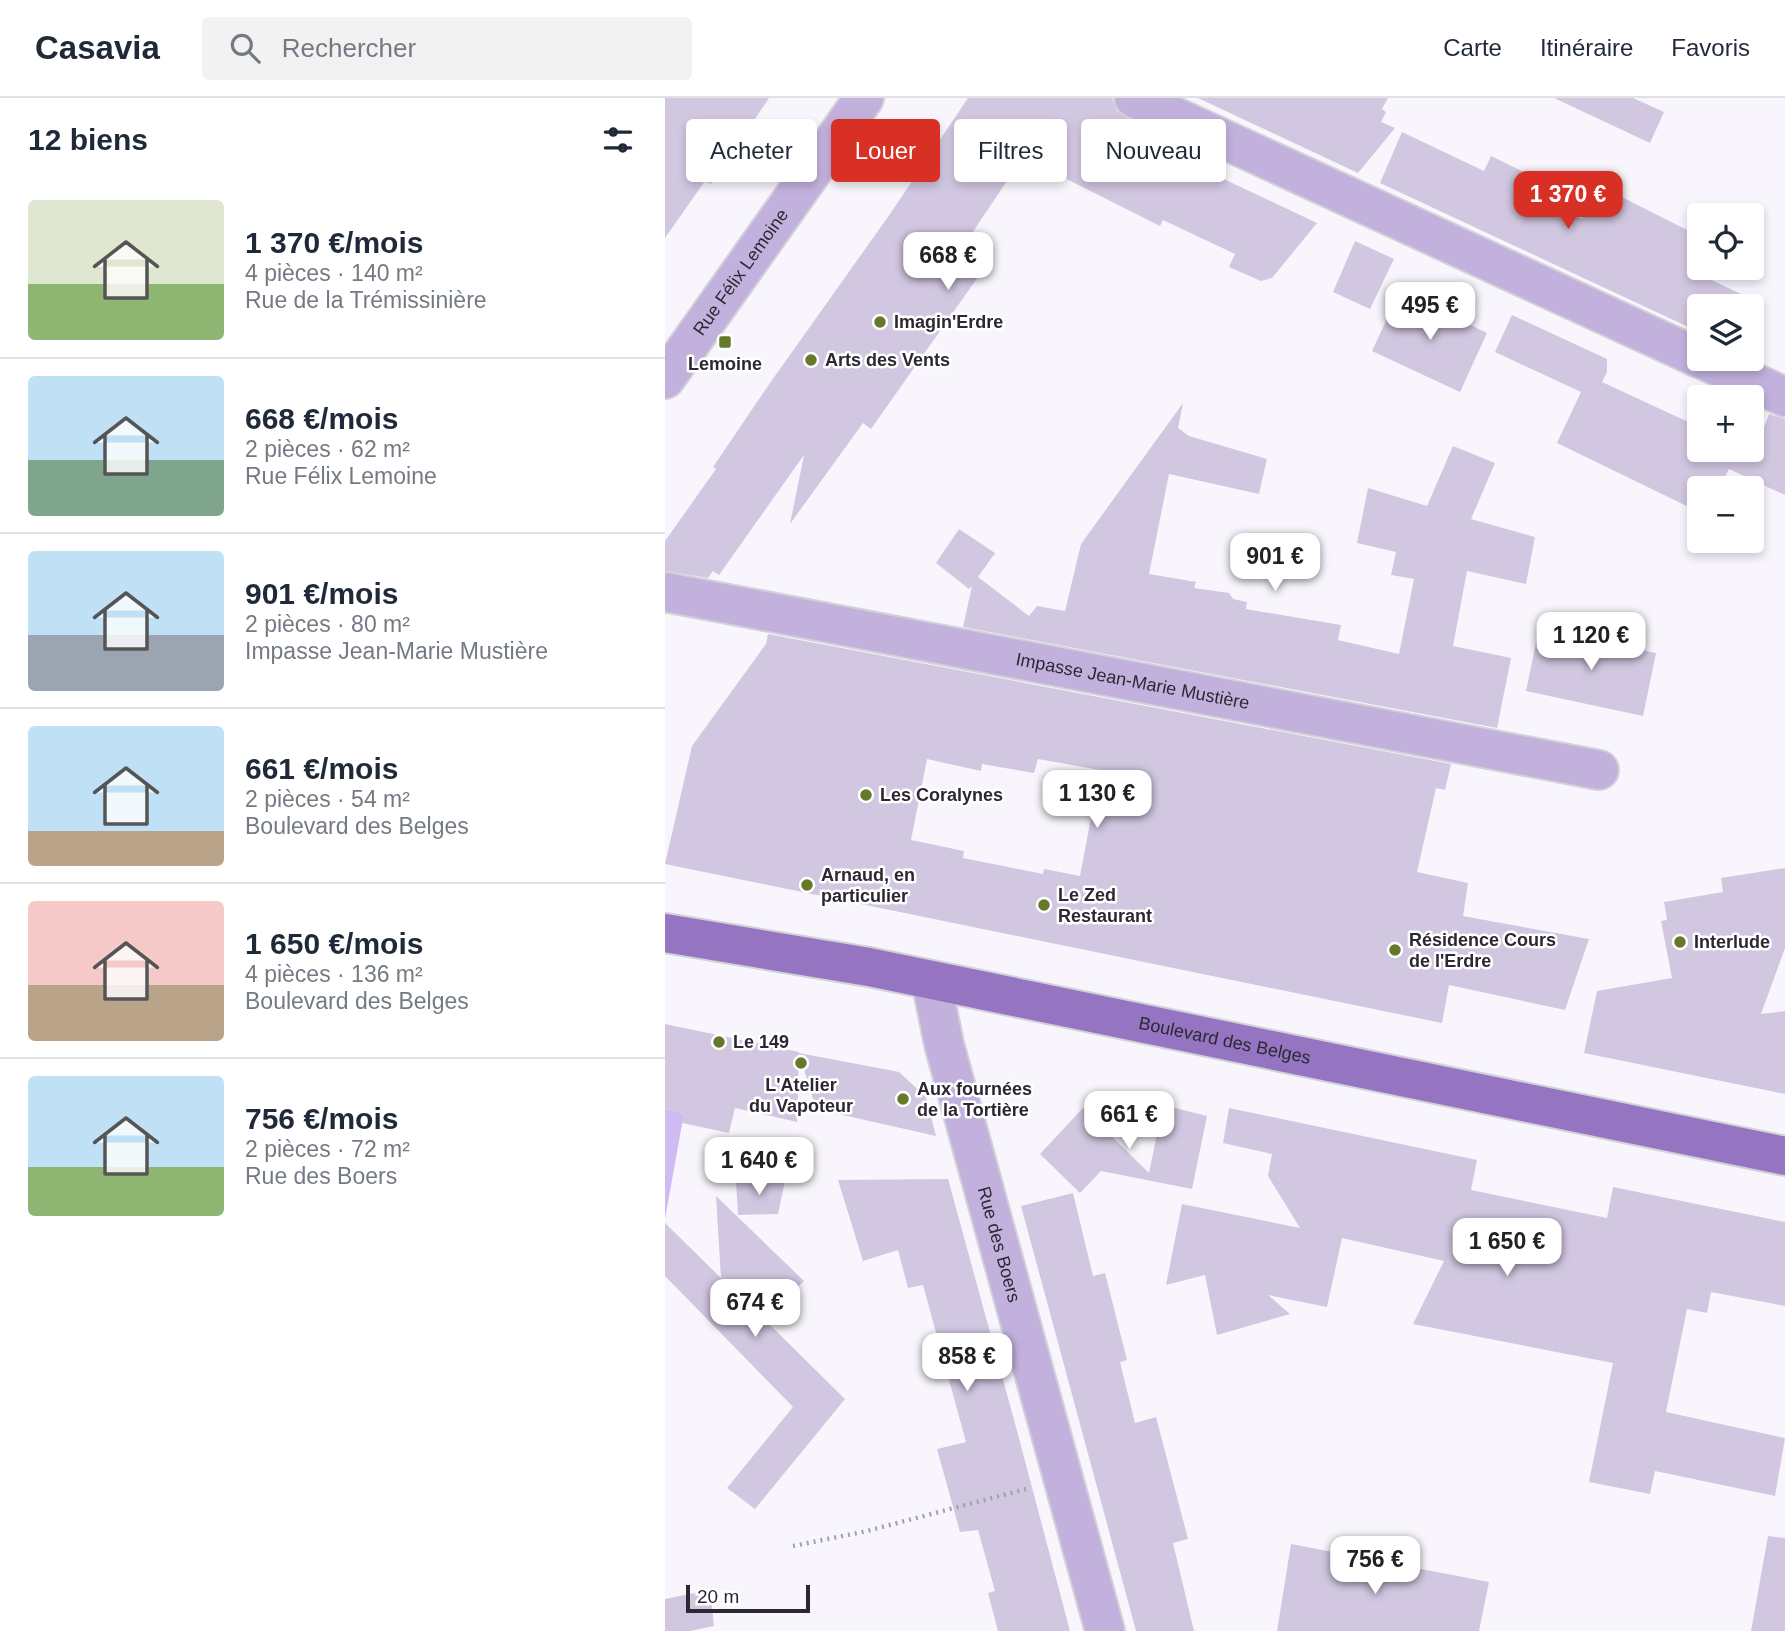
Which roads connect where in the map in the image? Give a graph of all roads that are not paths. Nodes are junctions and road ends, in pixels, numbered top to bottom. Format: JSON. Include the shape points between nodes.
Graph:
{"nodes":[{"id":1,"x":865,"y":98,"type":"edge"},
{"id":2,"x":1134,"y":98,"type":"edge"},
{"id":3,"x":1687,"y":352,"type":"edge"},
{"id":4,"x":672,"y":358,"type":"edge"},
{"id":5,"x":1729,"y":371,"type":"edge"},
{"id":6,"x":1785,"y":397,"type":"edge"},
{"id":7,"x":665,"y":592,"type":"edge"},
{"id":8,"x":1599,"y":770,"type":"dead end"},
{"id":9,"x":665,"y":933,"type":"edge"},
{"id":10,"x":930,"y":980,"type":"junction"},
{"id":11,"x":1785,"y":1156,"type":"edge"},
{"id":12,"x":1105,"y":1631,"type":"edge"}],
"edges":[{"from":1,"to":4,"type":"street","name":"Rue Félix Lemoine"},
{"from":2,"to":3,"type":"street"},
{"from":5,"to":6,"type":"street"},
{"from":7,"to":8,"type":"street","name":"Impasse Jean-Marie Mustière"},
{"from":9,"to":10,"type":"main road","name":"Boulevard des Belges"},
{"from":10,"to":11,"type":"main road","name":"Boulevard des Belges"},
{"from":10,"to":12,"type":"street","name":"Rue des Boers"}]}
